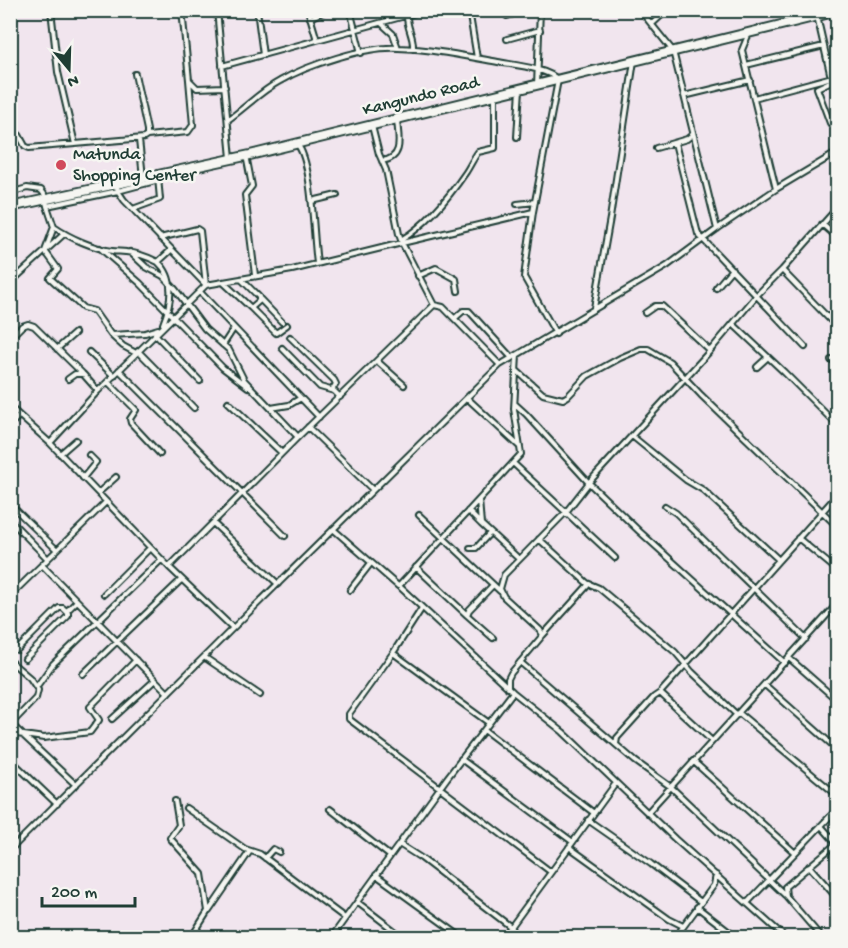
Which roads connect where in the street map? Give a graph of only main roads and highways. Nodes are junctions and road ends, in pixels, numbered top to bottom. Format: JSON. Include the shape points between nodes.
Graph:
{"nodes":[{"id":1,"x":837,"y":11,"type":"edge"},
{"id":2,"x":10,"y":207,"type":"edge"}],
"edges":[{"from":1,"to":2,"type":"highway","name":"Kangundo Road","via":[[158,177],[142,177],[117,187]]}]}
